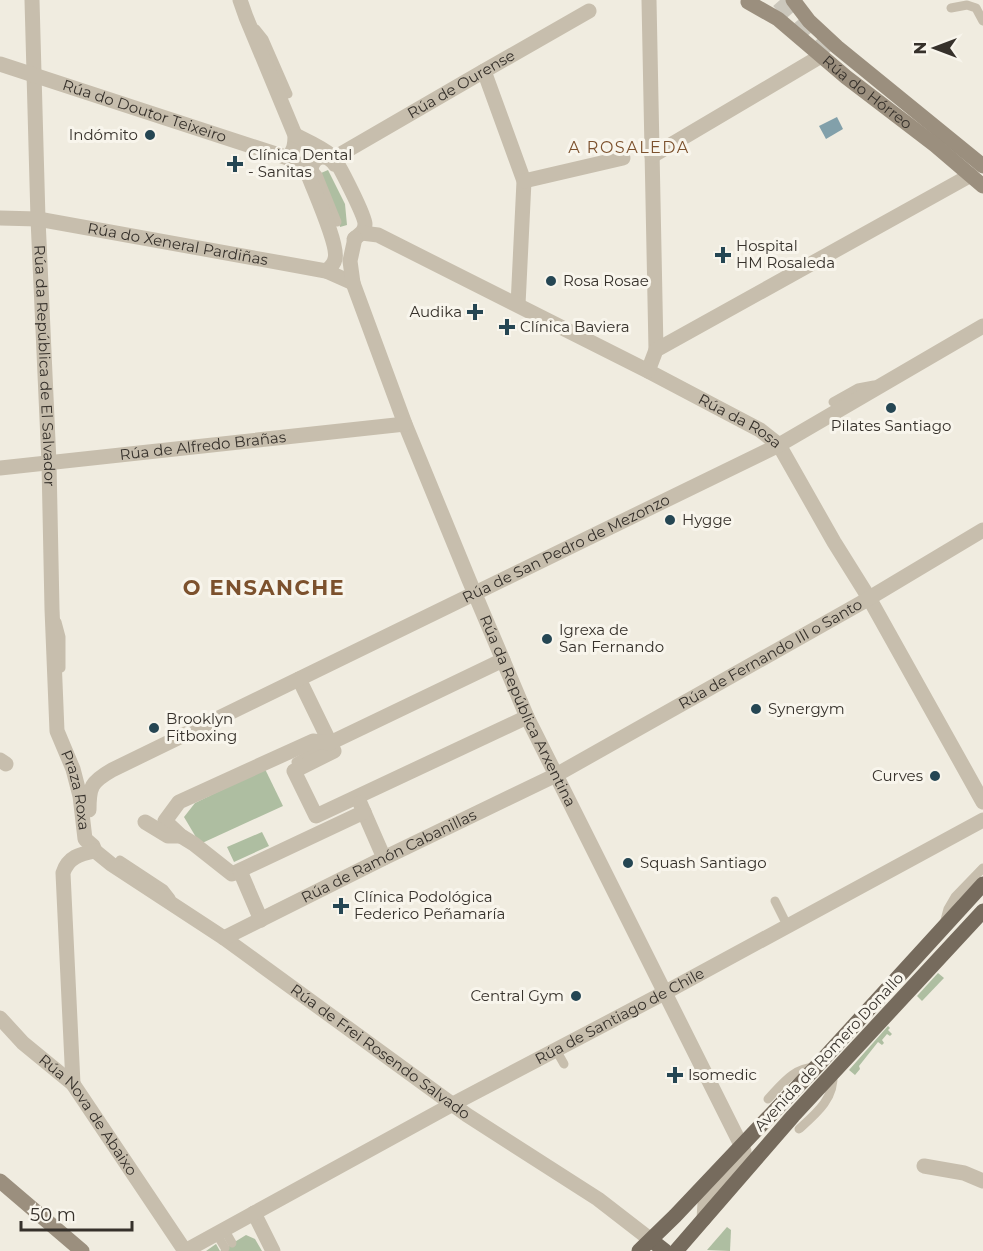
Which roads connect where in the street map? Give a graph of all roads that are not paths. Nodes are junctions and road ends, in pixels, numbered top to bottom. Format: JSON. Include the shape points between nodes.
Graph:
{"nodes":[{"id":1,"x":32,"y":0,"type":"edge"},
{"id":2,"x":240,"y":0,"type":"edge"},
{"id":3,"x":649,"y":0,"type":"edge"},
{"id":4,"x":765,"y":0,"type":"edge"},
{"id":5,"x":793,"y":0,"type":"edge"},
{"id":6,"x":746,"y":1,"type":"edge"},
{"id":7,"x":951,"y":8,"type":"dead end"},
{"id":8,"x":589,"y":11,"type":"dead end"},
{"id":9,"x":246,"y":17,"type":"junction"},
{"id":10,"x":983,"y":21,"type":"edge"},
{"id":11,"x":821,"y":56,"type":"junction"},
{"id":12,"x":0,"y":64,"type":"edge"},
{"id":13,"x":484,"y":71,"type":"junction"},
{"id":14,"x":35,"y":76,"type":"junction"},
{"id":15,"x":288,"y":94,"type":"dead end"},
{"id":16,"x":295,"y":135,"type":"junction"},
{"id":17,"x":652,"y":156,"type":"junction"},
{"id":18,"x":288,"y":158,"type":"junction"},
{"id":19,"x":334,"y":158,"type":"junction"},
{"id":20,"x":623,"y":158,"type":"dead end"},
{"id":21,"x":314,"y":169,"type":"junction"},
{"id":22,"x":977,"y":170,"type":"edge"},
{"id":23,"x":347,"y":181,"type":"junction"},
{"id":24,"x":524,"y":181,"type":"junction"},
{"id":25,"x":983,"y":186,"type":"edge"},
{"id":26,"x":0,"y":218,"type":"edge"},
{"id":27,"x":38,"y":219,"type":"junction"},
{"id":28,"x":337,"y":222,"type":"dead end"},
{"id":29,"x":359,"y":236,"type":"junction"},
{"id":30,"x":333,"y":240,"type":"junction"},
{"id":31,"x":326,"y":271,"type":"junction"},
{"id":32,"x":353,"y":282,"type":"junction"},
{"id":33,"x":518,"y":305,"type":"junction"},
{"id":34,"x":983,"y":326,"type":"edge"},
{"id":35,"x":657,"y":350,"type":"junction"},
{"id":36,"x":648,"y":371,"type":"junction"},
{"id":37,"x":886,"y":383,"type":"junction"},
{"id":38,"x":833,"y":402,"type":"dead end"},
{"id":39,"x":405,"y":424,"type":"junction"},
{"id":40,"x":779,"y":445,"type":"junction"},
{"id":41,"x":49,"y":463,"type":"junction"},
{"id":42,"x":0,"y":468,"type":"edge"},
{"id":43,"x":983,"y":530,"type":"edge"},
{"id":44,"x":475,"y":593,"type":"junction"},
{"id":45,"x":869,"y":597,"type":"junction"},
{"id":46,"x":52,"y":609,"type":"junction"},
{"id":47,"x":503,"y":660,"type":"junction"},
{"id":48,"x":299,"y":679,"type":"junction"},
{"id":49,"x":62,"y":696,"type":"dead end"},
{"id":50,"x":527,"y":717,"type":"junction"},
{"id":51,"x":57,"y":731,"type":"joint"},
{"id":52,"x":330,"y":743,"type":"junction"},
{"id":53,"x":142,"y":756,"type":"joint"},
{"id":54,"x":296,"y":762,"type":"dead end"},
{"id":55,"x":556,"y":775,"type":"junction"},
{"id":56,"x":983,"y":802,"type":"edge"},
{"id":57,"x":361,"y":805,"type":"junction"},
{"id":58,"x":983,"y":820,"type":"edge"},
{"id":59,"x":145,"y":822,"type":"dead end"},
{"id":60,"x":316,"y":827,"type":"dead end"},
{"id":61,"x":181,"y":836,"type":"junction"},
{"id":62,"x":94,"y":849,"type":"junction"},
{"id":63,"x":384,"y":858,"type":"junction"},
{"id":64,"x":116,"y":862,"type":"joint"},
{"id":65,"x":983,"y":868,"type":"edge"},
{"id":66,"x":240,"y":871,"type":"junction"},
{"id":67,"x":983,"y":884,"type":"edge"},
{"id":68,"x":775,"y":901,"type":"dead end"},
{"id":69,"x":983,"y":911,"type":"edge"},
{"id":70,"x":261,"y":920,"type":"junction"},
{"id":71,"x":787,"y":925,"type":"junction"},
{"id":72,"x":944,"y":927,"type":"junction"},
{"id":73,"x":224,"y":938,"type":"junction"},
{"id":74,"x":666,"y":992,"type":"junction"},
{"id":75,"x":0,"y":1018,"type":"edge"},
{"id":76,"x":556,"y":1050,"type":"junction"},
{"id":77,"x":564,"y":1064,"type":"dead end"},
{"id":78,"x":816,"y":1067,"type":"junction"},
{"id":79,"x":833,"y":1072,"type":"junction"},
{"id":80,"x":73,"y":1084,"type":"junction"},
{"id":81,"x":768,"y":1099,"type":"dead end"},
{"id":82,"x":453,"y":1104,"type":"junction"},
{"id":83,"x":799,"y":1129,"type":"dead end"},
{"id":84,"x":742,"y":1146,"type":"junction"},
{"id":85,"x":924,"y":1166,"type":"dead end"},
{"id":86,"x":983,"y":1181,"type":"edge"},
{"id":87,"x":0,"y":1182,"type":"edge"},
{"id":88,"x":254,"y":1213,"type":"junction"},
{"id":89,"x":704,"y":1219,"type":"junction"},
{"id":90,"x":220,"y":1231,"type":"junction"},
{"id":91,"x":651,"y":1240,"type":"junction"},
{"id":92,"x":228,"y":1246,"type":"dead end"},
{"id":93,"x":82,"y":1251,"type":"edge"},
{"id":94,"x":185,"y":1251,"type":"edge"},
{"id":95,"x":273,"y":1251,"type":"edge"},
{"id":96,"x":639,"y":1251,"type":"edge"},
{"id":97,"x":665,"y":1251,"type":"edge"},
{"id":98,"x":676,"y":1251,"type":"edge"}],
"edges":[{"from":1,"to":14,"type":"street","name":"Rúa da República de El Salvador"},
{"from":2,"to":9,"type":"street"},
{"from":3,"to":17,"type":"street"},
{"from":4,"to":6,"type":"main road"},
{"from":5,"to":22,"type":"main road","name":"Rúa do Hórreo","via":[[816,28]]},
{"from":6,"to":11,"type":"main road","name":"Rúa do Hórreo","via":[[778,19]]},
{"from":7,"to":10,"type":"lane","via":[[976,8]]},
{"from":8,"to":13,"type":"street","name":"Rúa de Ourense"},
{"from":9,"to":15,"type":"lane","via":[[264,39]]},
{"from":9,"to":16,"type":"street"},
{"from":11,"to":17,"type":"street"},
{"from":11,"to":22,"type":"main road","name":"Rúa do Hórreo","via":[[934,145]]},
{"from":12,"to":14,"type":"street","name":"Rúa do Doutor Teixeiro"},
{"from":13,"to":19,"type":"street","name":"Rúa de Ourense"},
{"from":13,"to":24,"type":"street"},
{"from":14,"to":18,"type":"street","name":"Rúa do Doutor Teixeiro"},
{"from":14,"to":27,"type":"street","name":"Rúa da República de El Salvador"},
{"from":16,"to":18,"type":"street"},
{"from":16,"to":19,"type":"street"},
{"from":17,"to":35,"type":"street"},
{"from":18,"to":21,"type":"lane"},
{"from":18,"to":30,"type":"street","via":[[309,177]]},
{"from":19,"to":23,"type":"street"},
{"from":20,"to":24,"type":"street"},
{"from":21,"to":23,"type":"lane","via":[[320,160],[327,160]]},
{"from":21,"to":28,"type":"lane"},
{"from":22,"to":25,"type":"main road","name":"Rúa do Hórreo"},
{"from":22,"to":35,"type":"street","via":[[813,257]]},
{"from":23,"to":29,"type":"street","via":[[365,224]]},
{"from":24,"to":33,"type":"street"},
{"from":26,"to":27,"type":"street","name":"Rúa do Xeneral Pardiñas"},
{"from":27,"to":31,"type":"street","name":"Rúa do Xeneral Pardiñas"},
{"from":27,"to":41,"type":"street","name":"Rúa da República de El Salvador"},
{"from":29,"to":30,"type":"street"},
{"from":29,"to":32,"type":"street","name":"Rúa da República Arxentina","via":[[350,261]]},
{"from":29,"to":33,"type":"street","name":"Rúa da Rosa","via":[[378,235]]},
{"from":30,"to":31,"type":"street","via":[[336,258]]},
{"from":31,"to":32,"type":"street","name":"Rúa do Xeneral Pardiñas"},
{"from":32,"to":39,"type":"street","name":"Rúa da República Arxentina"},
{"from":33,"to":36,"type":"street","name":"Rúa da Rosa"},
{"from":34,"to":37,"type":"street","name":"Rúa de San Pedro de Mezonzo"},
{"from":35,"to":36,"type":"street"},
{"from":36,"to":40,"type":"street","name":"Rúa da Rosa","via":[[760,430]]},
{"from":37,"to":38,"type":"lane","via":[[858,388]]},
{"from":37,"to":40,"type":"street","name":"Rúa de San Pedro de Mezonzo"},
{"from":39,"to":41,"type":"street","name":"Rúa de Alfredo Brañas"},
{"from":39,"to":44,"type":"street","name":"Rúa da República Arxentina"},
{"from":40,"to":44,"type":"street","name":"Rúa de San Pedro de Mezonzo"},
{"from":40,"to":45,"type":"street","name":"Rúa da Rosa"},
{"from":41,"to":42,"type":"street","name":"Rúa de Alfredo Brañas"},
{"from":41,"to":46,"type":"street","name":"Rúa da República de El Salvador"},
{"from":43,"to":45,"type":"street","name":"Rúa de Fernando III o Santo"},
{"from":44,"to":47,"type":"street","name":"Rúa da República Arxentina"},
{"from":44,"to":48,"type":"street","name":"Rúa de San Pedro de Mezonzo"},
{"from":45,"to":55,"type":"street","name":"Rúa de Fernando III o Santo"},
{"from":45,"to":56,"type":"street","name":"Rúa da Rosa"},
{"from":46,"to":49,"type":"lane","via":[[62,636]]},
{"from":46,"to":51,"type":"street","name":"Rúa da República de El Salvador"},
{"from":47,"to":50,"type":"street","name":"Rúa da República Arxentina"},
{"from":47,"to":52,"type":"street"},
{"from":48,"to":52,"type":"street"},
{"from":48,"to":53,"type":"street","name":"Rúa de San Pedro de Mezonzo"},
{"from":50,"to":55,"type":"street","name":"Rúa da República Arxentina"},
{"from":50,"to":57,"type":"street"},
{"from":51,"to":62,"type":"street","name":"Praza Roxa","via":[[73,769],[85,839]]},
{"from":52,"to":54,"type":"lane"},
{"from":52,"to":57,"type":"street","via":[[334,751],[294,771],[316,816]]},
{"from":52,"to":61,"type":"street","via":[[313,741],[179,802],[165,821]]},
{"from":53,"to":62,"type":"street","name":"Praza Roxa","via":[[94,782],[89,806]]},
{"from":55,"to":63,"type":"street","name":"Rúa de Ramón Cabanillas"},
{"from":55,"to":74,"type":"street","name":"Rúa da República Arxentina"},
{"from":57,"to":60,"type":"lane"},
{"from":57,"to":63,"type":"street"},
{"from":57,"to":66,"type":"street"},
{"from":58,"to":71,"type":"street","name":"Rúa de Santiago de Chile"},
{"from":59,"to":61,"type":"street","via":[[168,836]]},
{"from":61,"to":66,"type":"street","via":[[232,874]]},
{"from":62,"to":64,"type":"street","name":"Praza Roxa"},
{"from":62,"to":80,"type":"street","via":[[69,861],[63,879]]},
{"from":63,"to":70,"type":"street","name":"Rúa de Ramón Cabanillas"},
{"from":64,"to":73,"type":"street","name":"Rúa de Frei Rosendo Salvado"},
{"from":65,"to":72,"type":"lane","via":[[948,909]]},
{"from":66,"to":70,"type":"street"},
{"from":67,"to":72,"type":"main road","name":"Avenida de Romero Donallo"},
{"from":68,"to":71,"type":"lane"},
{"from":69,"to":79,"type":"main road","name":"Avenida de Romero Donallo"},
{"from":70,"to":73,"type":"street","name":"Rúa de Ramón Cabanillas"},
{"from":71,"to":74,"type":"street","name":"Rúa de Santiago de Chile"},
{"from":72,"to":78,"type":"main road","name":"Avenida de Romero Donallo"},
{"from":73,"to":82,"type":"street","name":"Rúa de Frei Rosendo Salvado"},
{"from":74,"to":76,"type":"street","name":"Rúa de Santiago de Chile"},
{"from":74,"to":84,"type":"street","name":"Rúa da República Arxentina"},
{"from":75,"to":80,"type":"street","name":"Rúa Nova de Abaixo","via":[[23,1043]]},
{"from":76,"to":77,"type":"lane"},
{"from":76,"to":82,"type":"street","name":"Rúa de Santiago de Chile"},
{"from":78,"to":81,"type":"lane","via":[[797,1071]]},
{"from":78,"to":84,"type":"main road","name":"Avenida de Romero Donallo"},
{"from":79,"to":83,"type":"lane","via":[[831,1092]]},
{"from":79,"to":89,"type":"main road","name":"Avenida de Romero Donallo"},
{"from":80,"to":94,"type":"street","name":"Rúa Nova de Abaixo"},
{"from":82,"to":88,"type":"street","name":"Rúa de Santiago de Chile"},
{"from":82,"to":91,"type":"street","name":"Rúa de Frei Rosendo Salvado","via":[[598,1199]]},
{"from":84,"to":89,"type":"street","name":"Avenida de Romero Donallo","via":[[744,1160],[705,1203]]},
{"from":84,"to":91,"type":"main road","name":"Avenida de Romero Donallo"},
{"from":85,"to":86,"type":"street","via":[[964,1173]]},
{"from":87,"to":93,"type":"main road"},
{"from":88,"to":90,"type":"street","name":"Rúa de Santiago de Chile"},
{"from":88,"to":95,"type":"street"},
{"from":89,"to":98,"type":"main road","name":"Avenida de Romero Donallo"},
{"from":90,"to":92,"type":"lane"},
{"from":90,"to":94,"type":"street","name":"Rúa de Santiago de Chile"},
{"from":91,"to":96,"type":"main road","name":"Avenida de Romero Donallo"},
{"from":91,"to":97,"type":"main road"}]}
